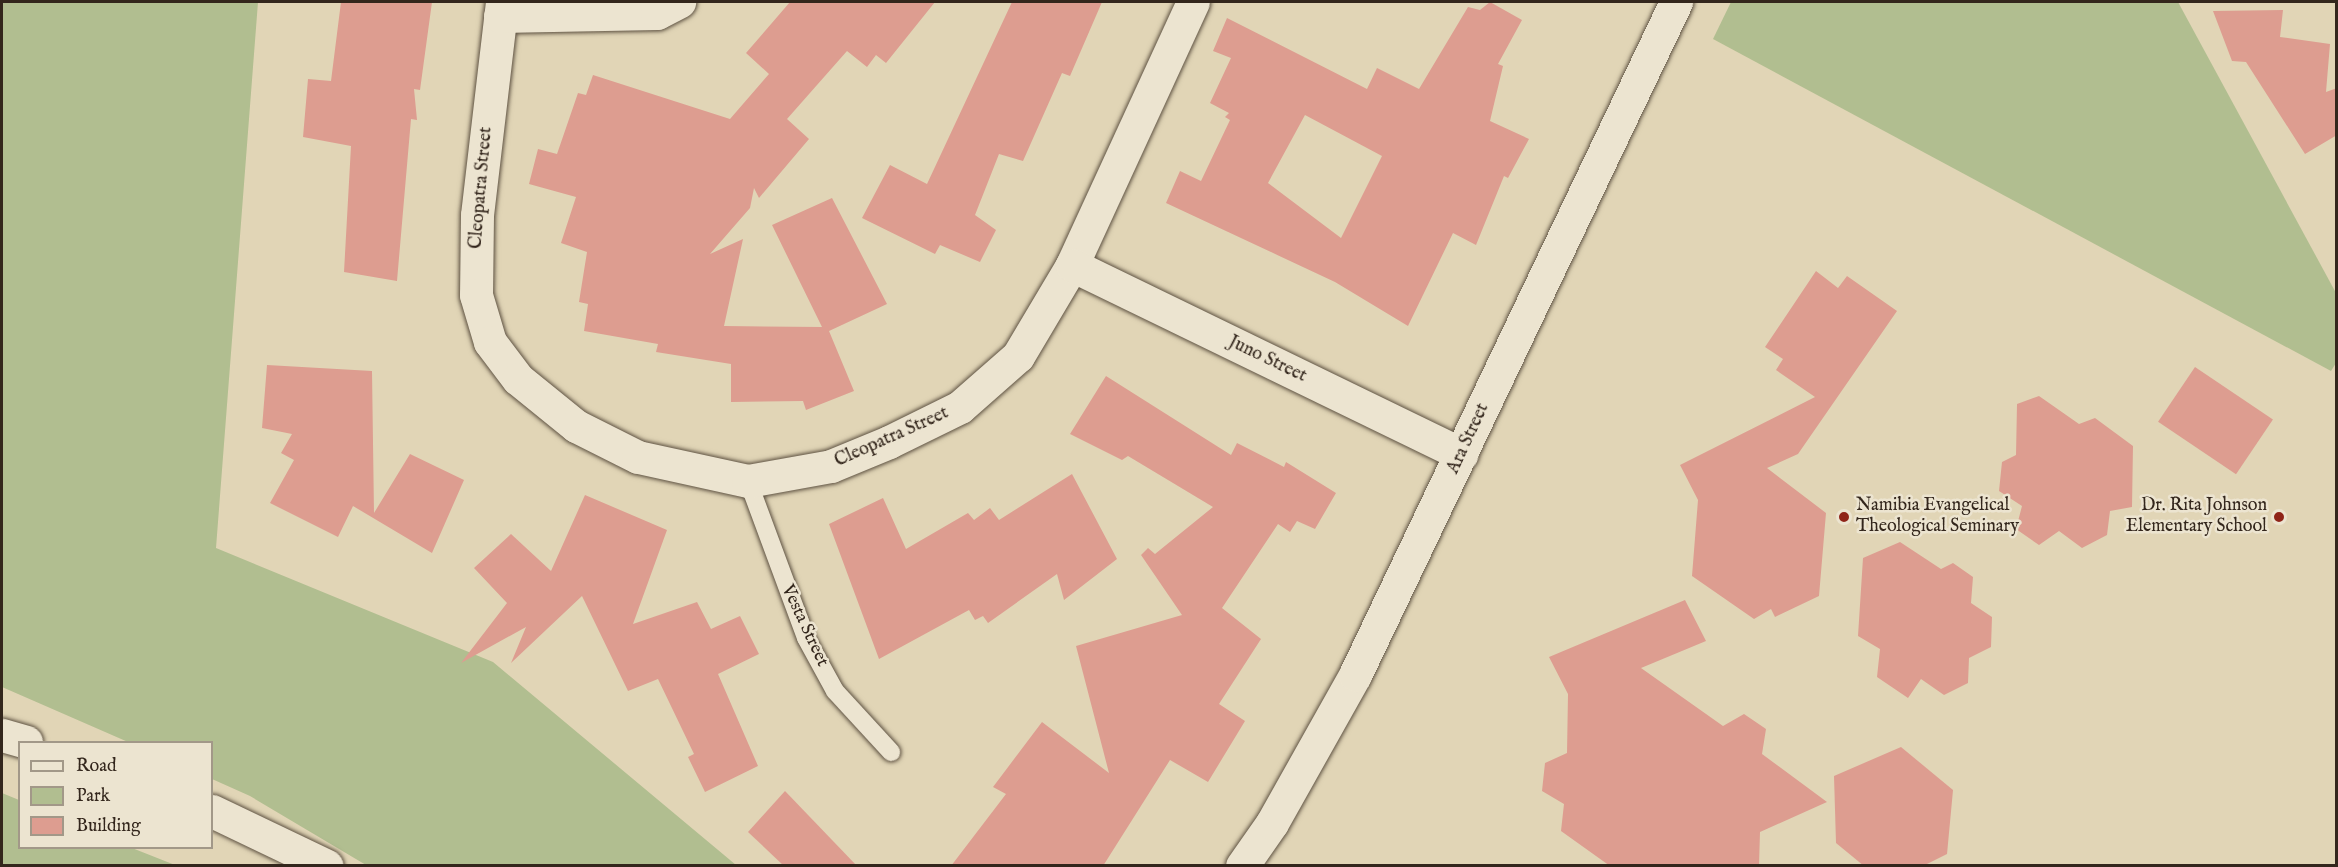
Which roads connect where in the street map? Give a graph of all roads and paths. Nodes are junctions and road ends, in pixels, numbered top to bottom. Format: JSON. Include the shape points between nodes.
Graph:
{"nodes":[{"id":1,"x":679,"y":2,"type":"edge"},
{"id":2,"x":1192,"y":2,"type":"edge"},
{"id":3,"x":1676,"y":2,"type":"edge"},
{"id":4,"x":501,"y":9,"type":"edge"},
{"id":5,"x":1072,"y":265,"type":"junction"},
{"id":6,"x":1462,"y":454,"type":"junction"},
{"id":7,"x":748,"y":482,"type":"junction"},
{"id":8,"x":2,"y":735,"type":"edge"},
{"id":9,"x":23,"y":741,"type":"edge"},
{"id":10,"x":891,"y":752,"type":"dead end"},
{"id":11,"x":213,"y":811,"type":"edge"},
{"id":12,"x":327,"y":866,"type":"edge"},
{"id":13,"x":1242,"y":866,"type":"edge"}],
"edges":[{"from":1,"to":4,"type":"street","via":[[657,13]]},
{"from":2,"to":5,"type":"street","name":"Cleopatra Street"},
{"from":3,"to":6,"type":"street","name":"Ara Street"},
{"from":4,"to":7,"type":"street","name":"Cleopatra Street","via":[[477,215],[476,295],[490,342],[518,379],[576,426],[638,457]]},
{"from":5,"to":6,"type":"street","name":"Juno Street"},
{"from":5,"to":7,"type":"street","name":"Cleopatra Street","via":[[1018,356],[960,407],[831,466]]},
{"from":6,"to":13,"type":"street","name":"Ara Street","via":[[1355,675],[1272,823]]},
{"from":7,"to":10,"type":"lane","name":"Vesta Street","via":[[806,638],[836,691]]},
{"from":8,"to":9,"type":"street"},
{"from":11,"to":12,"type":"street"}]}
